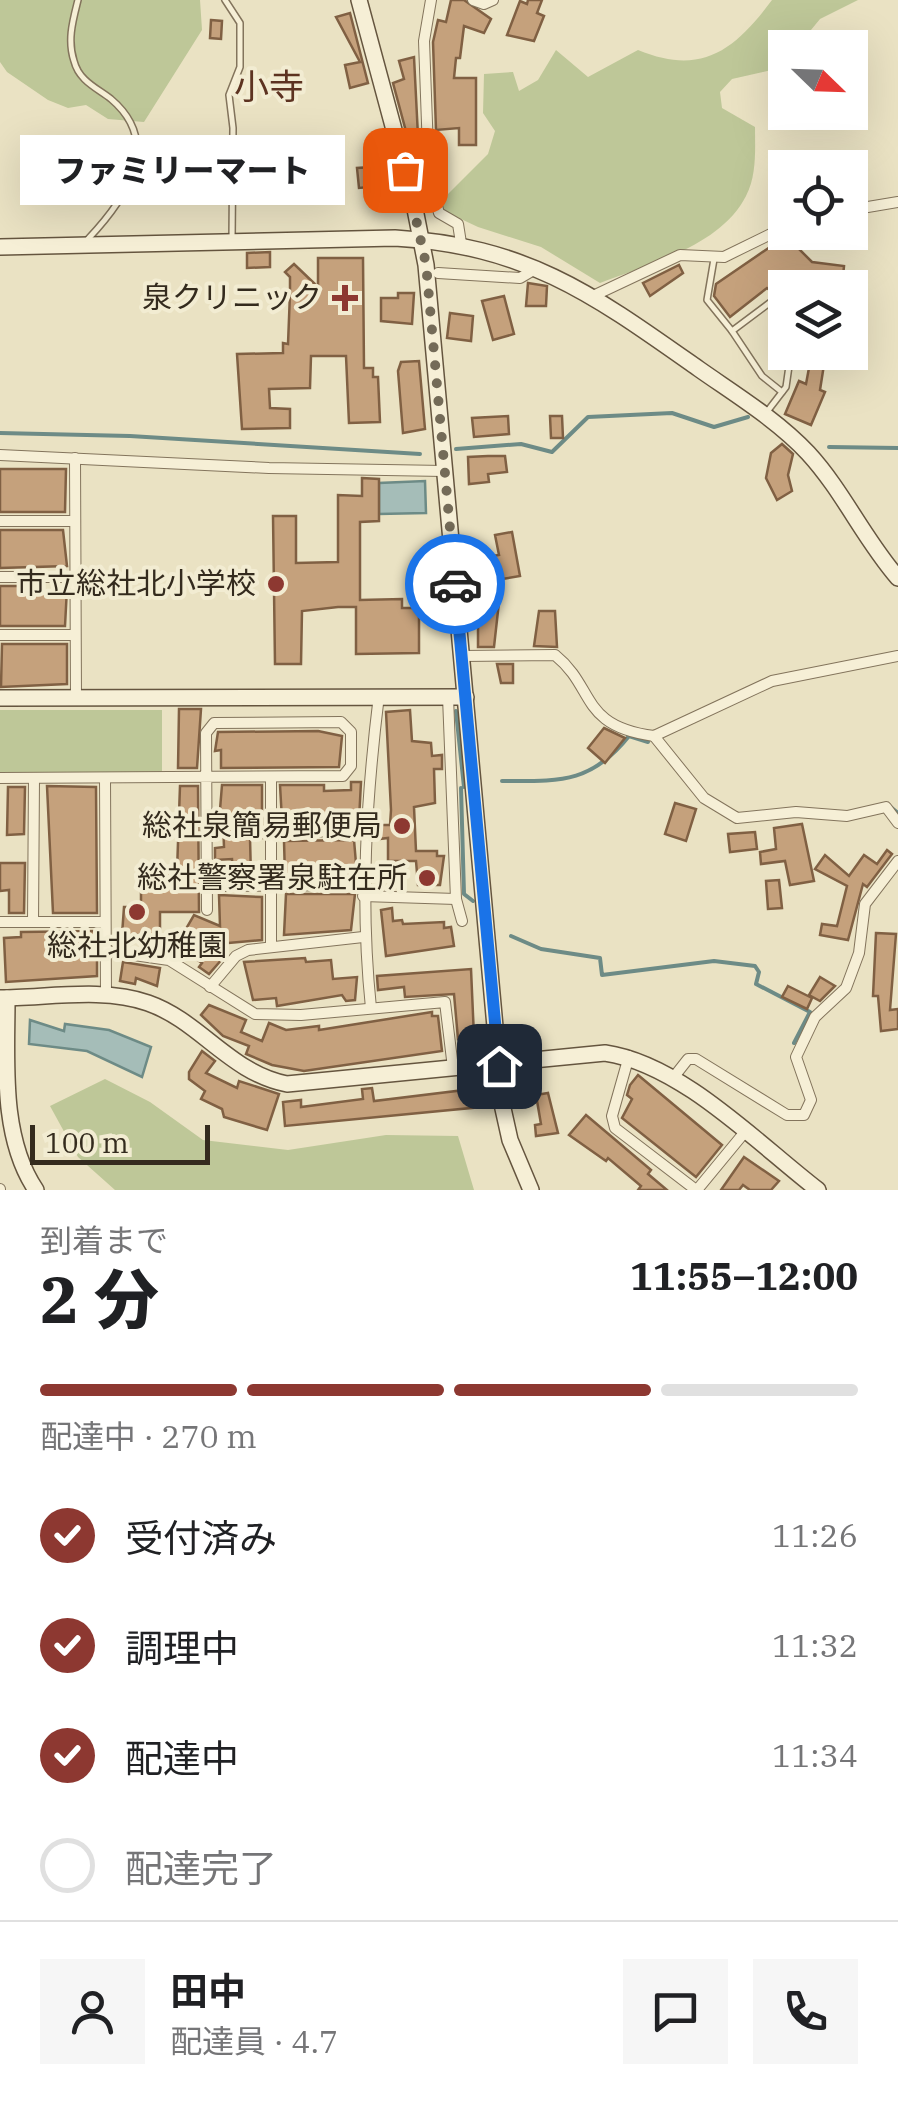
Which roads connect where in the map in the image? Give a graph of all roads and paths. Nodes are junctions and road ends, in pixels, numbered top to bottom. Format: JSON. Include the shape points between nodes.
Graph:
{"nodes":[{"id":1,"x":78,"y":0,"type":"edge"},
{"id":2,"x":225,"y":0,"type":"edge"},
{"id":3,"x":359,"y":0,"type":"edge"},
{"id":4,"x":432,"y":0,"type":"edge"},
{"id":5,"x":473,"y":0,"type":"edge"},
{"id":6,"x":493,"y":0,"type":"edge"},
{"id":7,"x":898,"y":202,"type":"edge"},
{"id":8,"x":868,"y":207,"type":"edge"},
{"id":9,"x":768,"y":235,"type":"edge"},
{"id":10,"x":422,"y":239,"type":"junction"},
{"id":11,"x":460,"y":242,"type":"junction"},
{"id":12,"x":232,"y":243,"type":"junction"},
{"id":13,"x":82,"y":246,"type":"junction"},
{"id":14,"x":0,"y":248,"type":"edge"},
{"id":15,"x":714,"y":256,"type":"junction"},
{"id":16,"x":538,"y":268,"type":"junction"},
{"id":17,"x":438,"y":273,"type":"dead end"},
{"id":18,"x":593,"y":296,"type":"junction"},
{"id":19,"x":768,"y":304,"type":"edge"},
{"id":20,"x":732,"y":331,"type":"junction"},
{"id":21,"x":787,"y":370,"type":"edge"},
{"id":22,"x":782,"y":392,"type":"junction"},
{"id":23,"x":764,"y":415,"type":"junction"},
{"id":24,"x":0,"y":454,"type":"edge"},
{"id":25,"x":75,"y":458,"type":"junction"},
{"id":26,"x":444,"y":471,"type":"junction"},
{"id":27,"x":0,"y":521,"type":"edge"},
{"id":28,"x":75,"y":522,"type":"junction"},
{"id":29,"x":0,"y":577,"type":"edge"},
{"id":30,"x":76,"y":577,"type":"junction"},
{"id":31,"x":898,"y":578,"type":"edge"},
{"id":32,"x":0,"y":635,"type":"edge"},
{"id":33,"x":75,"y":635,"type":"junction"},
{"id":34,"x":462,"y":656,"type":"junction"},
{"id":35,"x":898,"y":656,"type":"edge"},
{"id":36,"x":379,"y":695,"type":"junction"},
{"id":37,"x":448,"y":696,"type":"junction"},
{"id":38,"x":76,"y":697,"type":"junction"},
{"id":39,"x":466,"y":697,"type":"junction"},
{"id":40,"x":0,"y":698,"type":"edge"},
{"id":41,"x":654,"y":736,"type":"junction"},
{"id":42,"x":207,"y":777,"type":"junction"},
{"id":43,"x":272,"y":777,"type":"junction"},
{"id":44,"x":0,"y":778,"type":"edge"},
{"id":45,"x":34,"y":778,"type":"junction"},
{"id":46,"x":105,"y":778,"type":"junction"},
{"id":47,"x":898,"y":823,"type":"edge"},
{"id":48,"x":364,"y":831,"type":"junction"},
{"id":49,"x":271,"y":832,"type":"junction"},
{"id":50,"x":465,"y":846,"type":"junction"},
{"id":51,"x":898,"y":861,"type":"edge"},
{"id":52,"x":207,"y":886,"type":"junction"},
{"id":53,"x":271,"y":886,"type":"junction"},
{"id":54,"x":363,"y":891,"type":"junction"},
{"id":55,"x":456,"y":899,"type":"junction"},
{"id":56,"x":207,"y":910,"type":"dead end"},
{"id":57,"x":462,"y":921,"type":"dead end"},
{"id":58,"x":0,"y":922,"type":"edge"},
{"id":59,"x":33,"y":922,"type":"junction"},
{"id":60,"x":105,"y":922,"type":"junction"},
{"id":61,"x":364,"y":937,"type":"junction"},
{"id":62,"x":271,"y":945,"type":"junction"},
{"id":63,"x":106,"y":951,"type":"junction"},
{"id":64,"x":210,"y":987,"type":"junction"},
{"id":65,"x":106,"y":997,"type":"junction"},
{"id":66,"x":4,"y":998,"type":"edge"},
{"id":67,"x":371,"y":1008,"type":"junction"},
{"id":68,"x":629,"y":1056,"type":"junction"},
{"id":69,"x":499,"y":1066,"type":"junction"},
{"id":70,"x":453,"y":1068,"type":"junction"},
{"id":71,"x":4,"y":1072,"type":"edge"},
{"id":72,"x":673,"y":1078,"type":"junction"},
{"id":73,"x":744,"y":1132,"type":"junction"},
{"id":74,"x":36,"y":1190,"type":"edge"},
{"id":75,"x":532,"y":1190,"type":"edge"},
{"id":76,"x":696,"y":1190,"type":"edge"},
{"id":77,"x":818,"y":1190,"type":"edge"}],
"edges":[{"from":1,"to":13,"type":"lane","via":[[70,44],[74,65],[123,111],[138,148],[129,187]]},
{"from":2,"to":12,"type":"lane","via":[[240,23],[240,67],[228,95],[234,128]]},
{"from":3,"to":10,"type":"street"},
{"from":4,"to":11,"type":"street","via":[[424,41],[429,178],[439,214],[458,224]]},
{"from":5,"to":6,"type":"street"},
{"from":7,"to":8,"type":"street"},
{"from":9,"to":15,"type":"street"},
{"from":10,"to":11,"type":"street"},
{"from":10,"to":12,"type":"street"},
{"from":10,"to":26,"type":"street"},
{"from":11,"to":16,"type":"street"},
{"from":12,"to":13,"type":"street"},
{"from":13,"to":14,"type":"street"},
{"from":15,"to":18,"type":"street","via":[[680,255]]},
{"from":15,"to":20,"type":"lane","via":[[707,300]]},
{"from":16,"to":17,"type":"street","via":[[526,277]]},
{"from":16,"to":18,"type":"street"},
{"from":18,"to":23,"type":"street"},
{"from":19,"to":20,"type":"lane"},
{"from":20,"to":22,"type":"lane","via":[[762,376]]},
{"from":21,"to":22,"type":"lane"},
{"from":22,"to":23,"type":"lane"},
{"from":23,"to":31,"type":"street","via":[[812,456]]},
{"from":24,"to":25,"type":"street"},
{"from":25,"to":26,"type":"street"},
{"from":25,"to":28,"type":"street"},
{"from":26,"to":34,"type":"street"},
{"from":27,"to":28,"type":"street"},
{"from":28,"to":30,"type":"street"},
{"from":29,"to":30,"type":"street"},
{"from":30,"to":33,"type":"street"},
{"from":32,"to":33,"type":"street"},
{"from":33,"to":38,"type":"street"},
{"from":34,"to":39,"type":"street"},
{"from":34,"to":41,"type":"street","via":[[555,655],[595,712]]},
{"from":35,"to":41,"type":"street","via":[[772,681]]},
{"from":36,"to":37,"type":"street"},
{"from":36,"to":38,"type":"street"},
{"from":36,"to":48,"type":"street"},
{"from":37,"to":39,"type":"street"},
{"from":37,"to":50,"type":"street"},
{"from":38,"to":40,"type":"street"},
{"from":39,"to":50,"type":"street"},
{"from":41,"to":47,"type":"street","via":[[704,798],[737,818],[847,816],[886,807]]},
{"from":42,"to":43,"type":"street"},
{"from":42,"to":43,"type":"street","via":[[206,733],[214,724],[340,722],[352,732],[352,766],[343,776]]},
{"from":42,"to":46,"type":"street"},
{"from":42,"to":52,"type":"street"},
{"from":43,"to":49,"type":"street"},
{"from":44,"to":45,"type":"street"},
{"from":45,"to":46,"type":"street"},
{"from":45,"to":59,"type":"street"},
{"from":46,"to":60,"type":"street"},
{"from":48,"to":49,"type":"street"},
{"from":48,"to":54,"type":"street"},
{"from":49,"to":53,"type":"street"},
{"from":50,"to":55,"type":"street"},
{"from":50,"to":69,"type":"street"},
{"from":51,"to":72,"type":"street","via":[[869,895],[846,988],[815,1017],[796,1057],[811,1100],[804,1114],[788,1114],[696,1059],[688,1059]]},
{"from":52,"to":53,"type":"street"},
{"from":52,"to":56,"type":"street"},
{"from":53,"to":54,"type":"street"},
{"from":53,"to":62,"type":"street"},
{"from":54,"to":55,"type":"street"},
{"from":54,"to":61,"type":"street"},
{"from":55,"to":57,"type":"street"},
{"from":58,"to":59,"type":"street"},
{"from":59,"to":60,"type":"street"},
{"from":60,"to":63,"type":"street"},
{"from":61,"to":62,"type":"street"},
{"from":61,"to":67,"type":"street"},
{"from":62,"to":64,"type":"street","via":[[236,956]]},
{"from":63,"to":64,"type":"street","via":[[167,959]]},
{"from":63,"to":65,"type":"street"},
{"from":64,"to":67,"type":"street","via":[[254,1014]]},
{"from":65,"to":66,"type":"street"},
{"from":65,"to":70,"type":"street","via":[[163,1010],[251,1074],[277,1082],[312,1085]]},
{"from":66,"to":71,"type":"street"},
{"from":67,"to":70,"type":"street","via":[[445,1002]]},
{"from":68,"to":69,"type":"street"},
{"from":68,"to":72,"type":"street"},
{"from":68,"to":76,"type":"street","via":[[612,1116],[615,1128]]},
{"from":69,"to":70,"type":"street"},
{"from":69,"to":75,"type":"street","via":[[510,1140]]},
{"from":71,"to":74,"type":"street","via":[[10,1129]]},
{"from":72,"to":73,"type":"street"},
{"from":73,"to":76,"type":"street"},
{"from":73,"to":77,"type":"street"}]}
